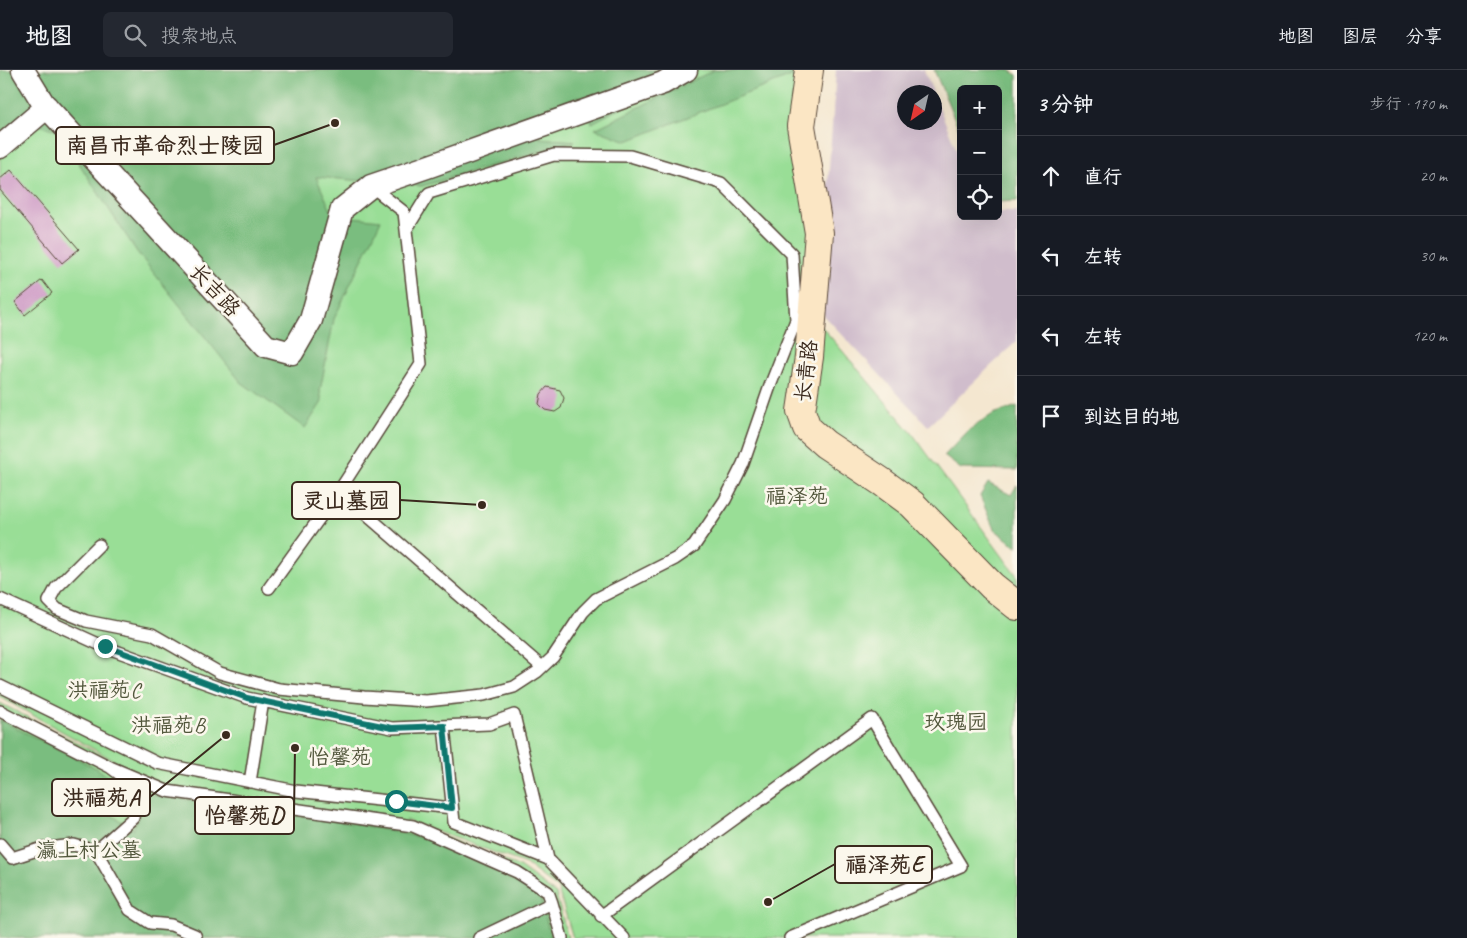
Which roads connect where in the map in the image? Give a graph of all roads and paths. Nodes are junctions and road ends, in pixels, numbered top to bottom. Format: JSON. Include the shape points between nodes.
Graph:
{"nodes":[{"id":1,"x":23,"y":70,"type":"edge"},
{"id":2,"x":686,"y":70,"type":"edge"},
{"id":3,"x":809,"y":70,"type":"edge"},
{"id":4,"x":47,"y":107,"type":"junction"},
{"id":5,"x":0,"y":147,"type":"edge"},
{"id":6,"x":371,"y":186,"type":"junction"},
{"id":7,"x":406,"y":230,"type":"junction"},
{"id":8,"x":339,"y":491,"type":"junction"},
{"id":9,"x":99,"y":545,"type":"dead end"},
{"id":10,"x":269,"y":588,"type":"dead end"},
{"id":11,"x":0,"y":599,"type":"edge"},
{"id":12,"x":1017,"y":606,"type":"edge"},
{"id":13,"x":542,"y":667,"type":"junction"},
{"id":14,"x":0,"y":686,"type":"edge"},
{"id":15,"x":263,"y":701,"type":"junction"},
{"id":16,"x":0,"y":711,"type":"edge"},
{"id":17,"x":444,"y":726,"type":"junction"},
{"id":18,"x":110,"y":767,"type":"junction"},
{"id":19,"x":250,"y":782,"type":"junction"},
{"id":20,"x":452,"y":808,"type":"junction"},
{"id":21,"x":0,"y":844,"type":"edge"},
{"id":22,"x":96,"y":851,"type":"junction"},
{"id":23,"x":548,"y":859,"type":"junction"},
{"id":24,"x":552,"y":903,"type":"junction"},
{"id":25,"x":601,"y":916,"type":"junction"},
{"id":26,"x":196,"y":938,"type":"edge"},
{"id":27,"x":479,"y":938,"type":"edge"},
{"id":28,"x":562,"y":938,"type":"edge"},
{"id":29,"x":624,"y":938,"type":"edge"},
{"id":30,"x":790,"y":938,"type":"edge"}],
"edges":[{"from":1,"to":4,"type":"street","name":"长吉路"},
{"from":2,"to":6,"type":"street","via":[[663,83]]},
{"from":3,"to":12,"type":"street","name":"长青路","via":[[801,126],[819,233],[809,357],[801,411],[807,428],[824,444],[912,504],[992,586]]},
{"from":4,"to":5,"type":"street"},
{"from":4,"to":6,"type":"street","name":"长吉路","via":[[266,346],[292,353],[311,320],[342,209]]},
{"from":6,"to":7,"type":"lane","via":[[404,212]]},
{"from":7,"to":8,"type":"lane","via":[[421,364]]},
{"from":7,"to":13,"type":"lane","via":[[428,193],[554,155],[630,156],[721,183],[792,254],[796,320],[742,464],[725,500],[694,546],[596,599]]},
{"from":8,"to":10,"type":"lane"},
{"from":8,"to":13,"type":"lane"},
{"from":9,"to":13,"type":"lane","via":[[56,588],[49,601],[56,610],[86,621],[152,634],[220,673],[279,689],[426,701],[484,695],[514,687]]},
{"from":11,"to":15,"type":"lane","via":[[105,646],[240,696]]},
{"from":14,"to":19,"type":"lane","via":[[157,763]]},
{"from":15,"to":17,"type":"lane","via":[[392,728]]},
{"from":15,"to":19,"type":"lane"},
{"from":16,"to":18,"type":"lane"},
{"from":17,"to":20,"type":"lane"},
{"from":17,"to":23,"type":"lane","via":[[489,724],[514,715]]},
{"from":18,"to":22,"type":"lane","via":[[126,779],[137,798],[133,818]]},
{"from":18,"to":24,"type":"lane","via":[[167,791],[413,826],[518,872],[548,892]]},
{"from":19,"to":20,"type":"lane","via":[[296,791]]},
{"from":20,"to":23,"type":"lane","via":[[454,822]]},
{"from":21,"to":22,"type":"lane","via":[[12,858],[40,849],[74,845]]},
{"from":22,"to":26,"type":"lane","via":[[130,910],[150,923],[171,925]]},
{"from":23,"to":25,"type":"lane"},
{"from":24,"to":27,"type":"lane"},
{"from":24,"to":28,"type":"lane"},
{"from":25,"to":29,"type":"lane"},
{"from":25,"to":30,"type":"lane","via":[[872,719],[961,866]]}]}
